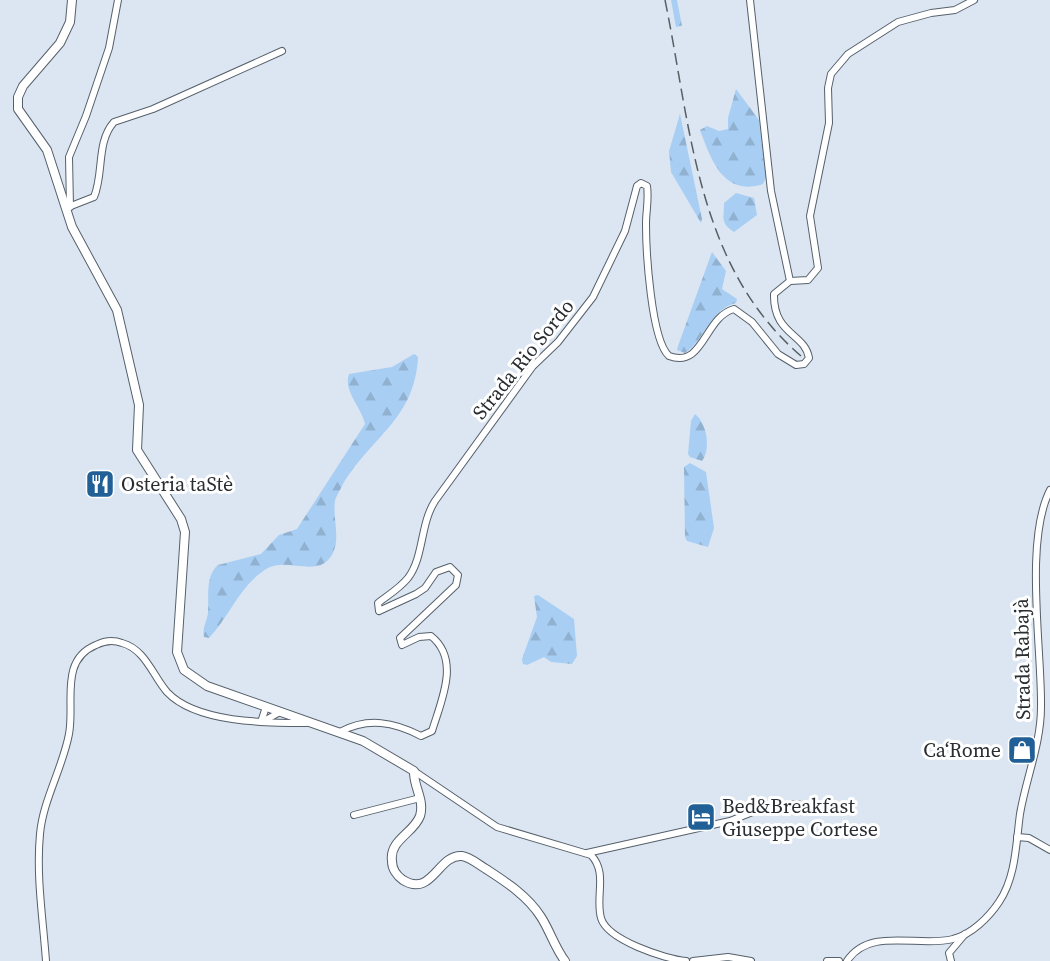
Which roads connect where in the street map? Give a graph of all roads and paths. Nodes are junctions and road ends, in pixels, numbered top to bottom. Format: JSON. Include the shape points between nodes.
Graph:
{"nodes":[{"id":1,"x":72,"y":0,"type":"edge"},
{"id":2,"x":118,"y":0,"type":"edge"},
{"id":3,"x":750,"y":0,"type":"edge"},
{"id":4,"x":974,"y":0,"type":"edge"},
{"id":5,"x":282,"y":51,"type":"dead end"},
{"id":6,"x":68,"y":209,"type":"junction"},
{"id":7,"x":790,"y":281,"type":"junction"},
{"id":8,"x":1050,"y":490,"type":"edge"},
{"id":9,"x":266,"y":707,"type":"junction"},
{"id":10,"x":280,"y":712,"type":"junction"},
{"id":11,"x":261,"y":722,"type":"junction"},
{"id":12,"x":273,"y":723,"type":"junction"},
{"id":13,"x":309,"y":723,"type":"junction"},
{"id":14,"x":340,"y":732,"type":"junction"},
{"id":15,"x":414,"y":771,"type":"junction"},
{"id":16,"x":420,"y":798,"type":"junction"},
{"id":17,"x":798,"y":804,"type":"dead end"},
{"id":18,"x":354,"y":815,"type":"dead end"},
{"id":19,"x":1017,"y":837,"type":"junction"},
{"id":20,"x":1050,"y":850,"type":"edge"},
{"id":21,"x":587,"y":853,"type":"junction"},
{"id":22,"x":965,"y":933,"type":"junction"},
{"id":23,"x":46,"y":961,"type":"edge"},
{"id":24,"x":565,"y":961,"type":"edge"},
{"id":25,"x":686,"y":961,"type":"edge"},
{"id":26,"x":693,"y":961,"type":"edge"},
{"id":27,"x":751,"y":961,"type":"edge"},
{"id":28,"x":827,"y":961,"type":"edge"},
{"id":29,"x":838,"y":961,"type":"edge"},
{"id":30,"x":847,"y":961,"type":"edge"},
{"id":31,"x":951,"y":961,"type":"edge"}],
"edges":[{"from":1,"to":6,"type":"main road","via":[[70,22],[60,43],[18,97],[18,109],[52,160]]},
{"from":2,"to":6,"type":"street","via":[[109,48],[69,157]]},
{"from":3,"to":7,"type":"street","via":[[771,191]]},
{"from":4,"to":7,"type":"street","via":[[955,10],[898,22],[835,66],[828,88],[830,123],[810,216],[818,268],[808,280]]},
{"from":5,"to":6,"type":"street","via":[[114,122],[102,151],[94,197]]},
{"from":6,"to":9,"type":"main road","via":[[123,327],[139,405],[137,450],[183,524],[186,540],[177,633],[180,661],[198,682]]},
{"from":7,"to":14,"type":"street","name":"Strada Rio Sordo","via":[[774,294],[774,308],[781,325],[808,352],[804,364],[796,365],[778,354],[752,321],[734,309],[720,316],[692,355],[681,359],[669,356],[658,341],[653,316],[647,186],[638,186],[625,231],[593,297],[558,342],[533,366],[475,444],[430,510],[411,572],[378,603],[379,611],[407,599],[446,567],[458,575],[456,585],[400,638],[402,645],[431,636],[444,651],[446,686],[432,731],[421,736],[401,725],[370,722]]},
{"from":8,"to":19,"type":"street","name":"Strada Rabajà","via":[[1039,536],[1039,737]]},
{"from":9,"to":10,"type":"main road"},
{"from":9,"to":11,"type":"street"},
{"from":10,"to":11,"type":"street"},
{"from":10,"to":12,"type":"street"},
{"from":10,"to":13,"type":"main road"},
{"from":11,"to":12,"type":"street"},
{"from":11,"to":23,"type":"street","via":[[189,708],[168,693],[142,656],[121,642],[100,643],[78,657],[70,683],[69,732],[40,833]]},
{"from":12,"to":13,"type":"street"},
{"from":13,"to":14,"type":"main road"},
{"from":14,"to":15,"type":"main road","via":[[378,748]]},
{"from":15,"to":16,"type":"main road"},
{"from":15,"to":21,"type":"street","via":[[497,827]]},
{"from":16,"to":18,"type":"street"},
{"from":16,"to":24,"type":"main road","via":[[420,818],[392,853],[398,875],[419,884],[434,877],[450,859],[465,857],[530,902]]},
{"from":17,"to":21,"type":"street","via":[[765,807],[730,820]]},
{"from":19,"to":20,"type":"street","via":[[1029,838]]},
{"from":19,"to":22,"type":"street","name":"Strada Rabajà","via":[[1013,868],[999,902]]},
{"from":21,"to":25,"type":"street","via":[[599,867],[599,907],[606,928],[618,938]]},
{"from":22,"to":30,"type":"street","name":"Strada Rabajà","via":[[944,940],[877,942],[858,948]]},
{"from":22,"to":31,"type":"street","via":[[950,953]]},
{"from":26,"to":27,"type":"street","via":[[728,957]]},
{"from":28,"to":29,"type":"street"}]}
